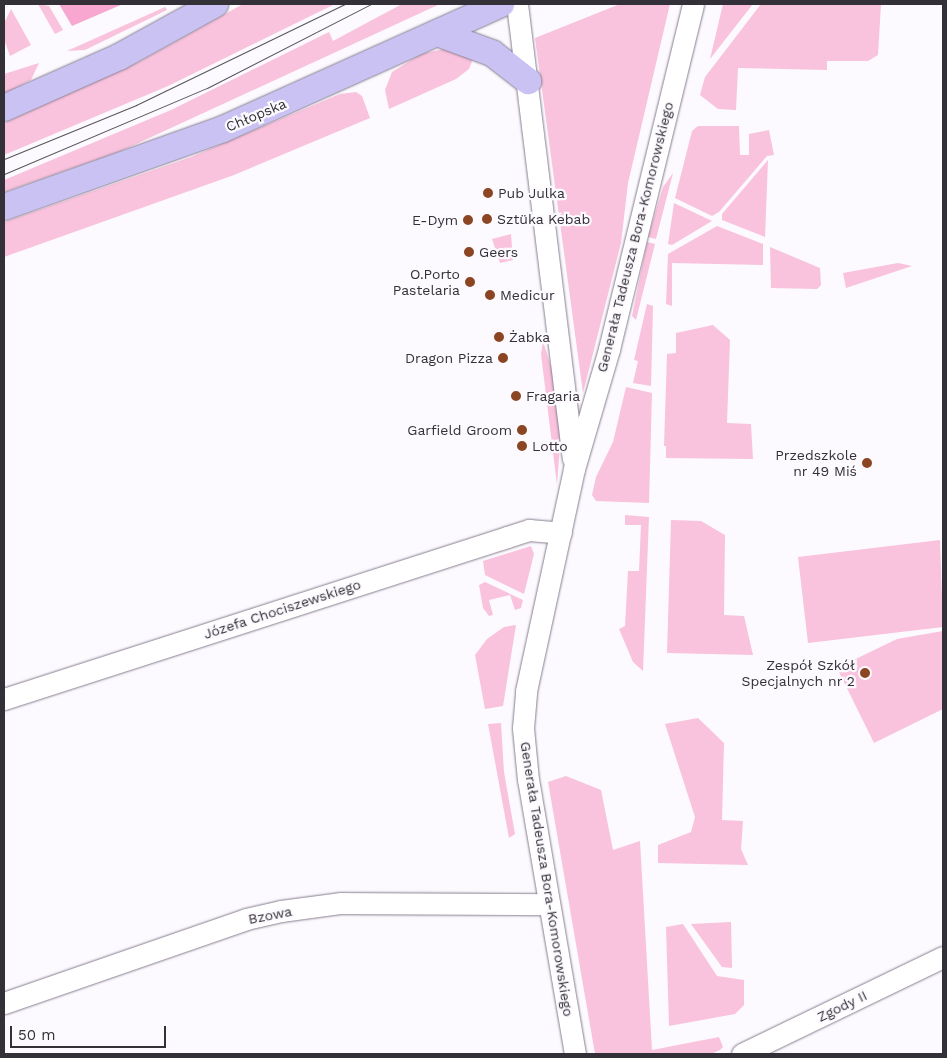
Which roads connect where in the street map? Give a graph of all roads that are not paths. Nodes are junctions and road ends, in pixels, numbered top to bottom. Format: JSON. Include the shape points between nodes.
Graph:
{"nodes":[{"id":1,"x":216,"y":4,"type":"edge"},
{"id":2,"x":501,"y":4,"type":"edge"},
{"id":3,"x":517,"y":4,"type":"edge"},
{"id":4,"x":693,"y":4,"type":"edge"},
{"id":5,"x":437,"y":33,"type":"junction"},
{"id":6,"x":528,"y":80,"type":"junction"},
{"id":7,"x":4,"y":108,"type":"edge"},
{"id":8,"x":4,"y":207,"type":"edge"},
{"id":9,"x":574,"y":469,"type":"junction"},
{"id":10,"x":561,"y":533,"type":"junction"},
{"id":11,"x":4,"y":699,"type":"edge"},
{"id":12,"x":549,"y":904,"type":"junction"},
{"id":13,"x":943,"y":957,"type":"edge"},
{"id":14,"x":4,"y":1003,"type":"edge"},
{"id":15,"x":575,"y":1054,"type":"edge"},
{"id":16,"x":742,"y":1054,"type":"edge"}],
"edges":[{"from":1,"to":7,"type":"main road","via":[[119,57]]},
{"from":2,"to":5,"type":"main road","name":"Chłopska"},
{"from":3,"to":6,"type":"street","name":"Generała Tadeusza Bora-Komorowskiego"},
{"from":4,"to":9,"type":"street","name":"Generała Tadeusza Bora-Komorowskiego","via":[[609,349]]},
{"from":5,"to":6,"type":"main road","via":[[492,53]]},
{"from":5,"to":8,"type":"main road","name":"Chłopska","via":[[223,129]]},
{"from":6,"to":9,"type":"street","name":"Generała Tadeusza Bora-Komorowskiego"},
{"from":9,"to":10,"type":"street","name":"Generała Tadeusza Bora-Komorowskiego"},
{"from":10,"to":11,"type":"street","name":"Józefa Chociszewskiego","via":[[542,530],[514,535]]},
{"from":10,"to":12,"type":"street","name":"Generała Tadeusza Bora-Komorowskiego","via":[[533,653],[523,728]]},
{"from":12,"to":14,"type":"street","name":"Bzowa","via":[[341,903],[281,911],[246,919]]},
{"from":12,"to":15,"type":"street","name":"Generała Tadeusza Bora-Komorowskiego"},
{"from":13,"to":16,"type":"street","name":"Zgody II"}]}
